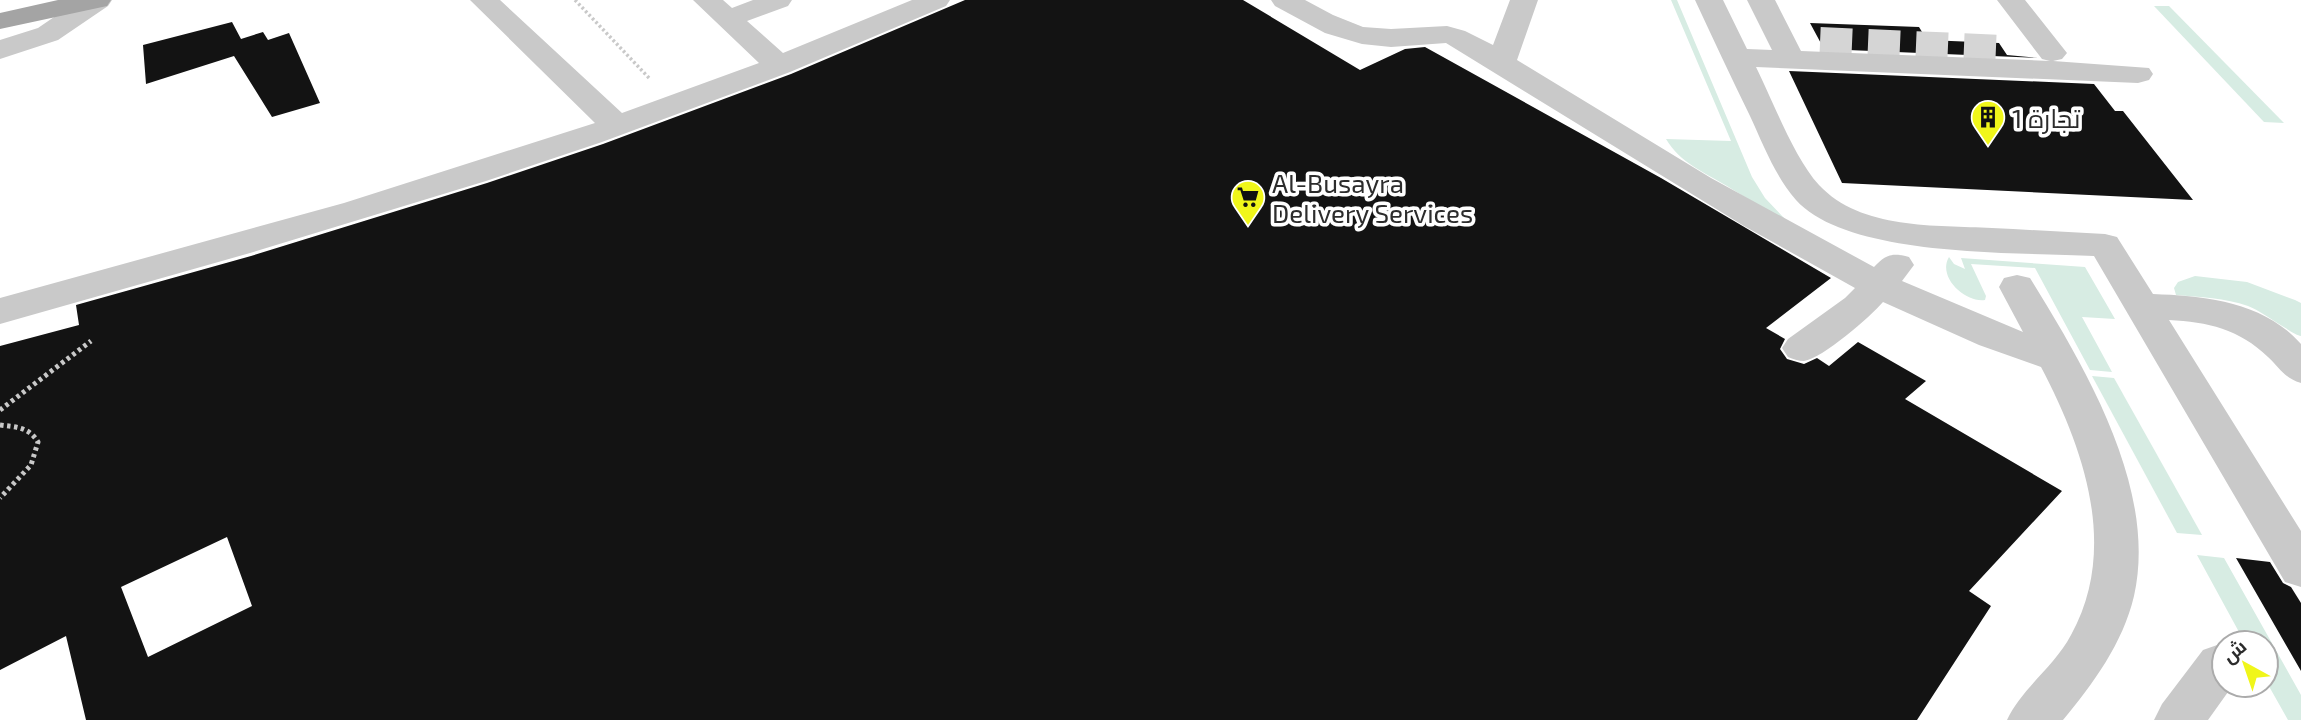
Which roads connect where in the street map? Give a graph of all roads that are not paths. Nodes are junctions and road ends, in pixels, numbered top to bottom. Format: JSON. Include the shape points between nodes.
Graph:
{"nodes":[{"id":1,"x":98,"y":0,"type":"edge"},
{"id":2,"x":484,"y":0,"type":"edge"},
{"id":3,"x":778,"y":0,"type":"edge"},
{"id":4,"x":936,"y":0,"type":"edge"},
{"id":5,"x":1524,"y":0,"type":"edge"},
{"id":6,"x":1709,"y":0,"type":"edge"},
{"id":7,"x":1760,"y":0,"type":"edge"},
{"id":8,"x":2011,"y":0,"type":"edge"},
{"id":9,"x":1290,"y":1,"type":"edge"},
{"id":10,"x":717,"y":9,"type":"edge"},
{"id":11,"x":0,"y":21,"type":"edge"},
{"id":12,"x":1820,"y":43,"type":"tunnel mouth"},
{"id":13,"x":1732,"y":48,"type":"junction"},
{"id":14,"x":0,"y":50,"type":"edge"},
{"id":15,"x":1786,"y":50,"type":"junction"},
{"id":16,"x":2004,"y":51,"type":"tunnel mouth"},
{"id":17,"x":2052,"y":53,"type":"junction"},
{"id":18,"x":1501,"y":64,"type":"junction"},
{"id":19,"x":780,"y":66,"type":"junction"},
{"id":20,"x":617,"y":125,"type":"junction"},
{"id":21,"x":1912,"y":235,"type":"junction"},
{"id":22,"x":1880,"y":285,"type":"junction"},
{"id":23,"x":2017,"y":287,"type":"dead end"},
{"id":24,"x":2142,"y":306,"type":"junction"},
{"id":25,"x":0,"y":311,"type":"edge"},
{"id":26,"x":1801,"y":348,"type":"dead end"},
{"id":27,"x":2053,"y":357,"type":"junction"},
{"id":28,"x":2301,"y":369,"type":"edge"},
{"id":29,"x":2301,"y":569,"type":"edge"},
{"id":30,"x":2210,"y":678,"type":"edge"},
{"id":31,"x":2032,"y":720,"type":"edge"},
{"id":32,"x":2179,"y":720,"type":"edge"}],
"edges":[{"from":1,"to":11,"type":"main road"},
{"from":1,"to":14,"type":"street","via":[[48,34]]},
{"from":2,"to":20,"type":"street"},
{"from":3,"to":10,"type":"street"},
{"from":4,"to":19,"type":"street"},
{"from":5,"to":18,"type":"street"},
{"from":6,"to":13,"type":"street"},
{"from":7,"to":15,"type":"street"},
{"from":8,"to":17,"type":"street"},
{"from":9,"to":18,"type":"street","via":[[1330,26],[1364,37],[1435,32],[1455,37]]},
{"from":10,"to":19,"type":"street"},
{"from":12,"to":15,"type":"street"},
{"from":13,"to":15,"type":"street"},
{"from":13,"to":21,"type":"street","via":[[1792,171],[1808,193],[1853,221]]},
{"from":15,"to":17,"type":"street","via":[[2130,65]]},
{"from":16,"to":17,"type":"street"},
{"from":18,"to":22,"type":"street","via":[[1667,165]]},
{"from":19,"to":20,"type":"street"},
{"from":20,"to":25,"type":"street","via":[[332,217]]},
{"from":21,"to":22,"type":"street"},
{"from":21,"to":24,"type":"street","via":[[2105,245]]},
{"from":22,"to":26,"type":"street","via":[[1832,328]]},
{"from":22,"to":27,"type":"street","via":[[1962,324]]},
{"from":23,"to":27,"type":"street"},
{"from":24,"to":28,"type":"street","via":[[2197,308],[2244,320],[2273,337]]},
{"from":24,"to":29,"type":"street"},
{"from":27,"to":31,"type":"street","via":[[2110,478],[2119,546],[2116,581],[2106,614],[2090,646]]},
{"from":30,"to":32,"type":"street"}]}
